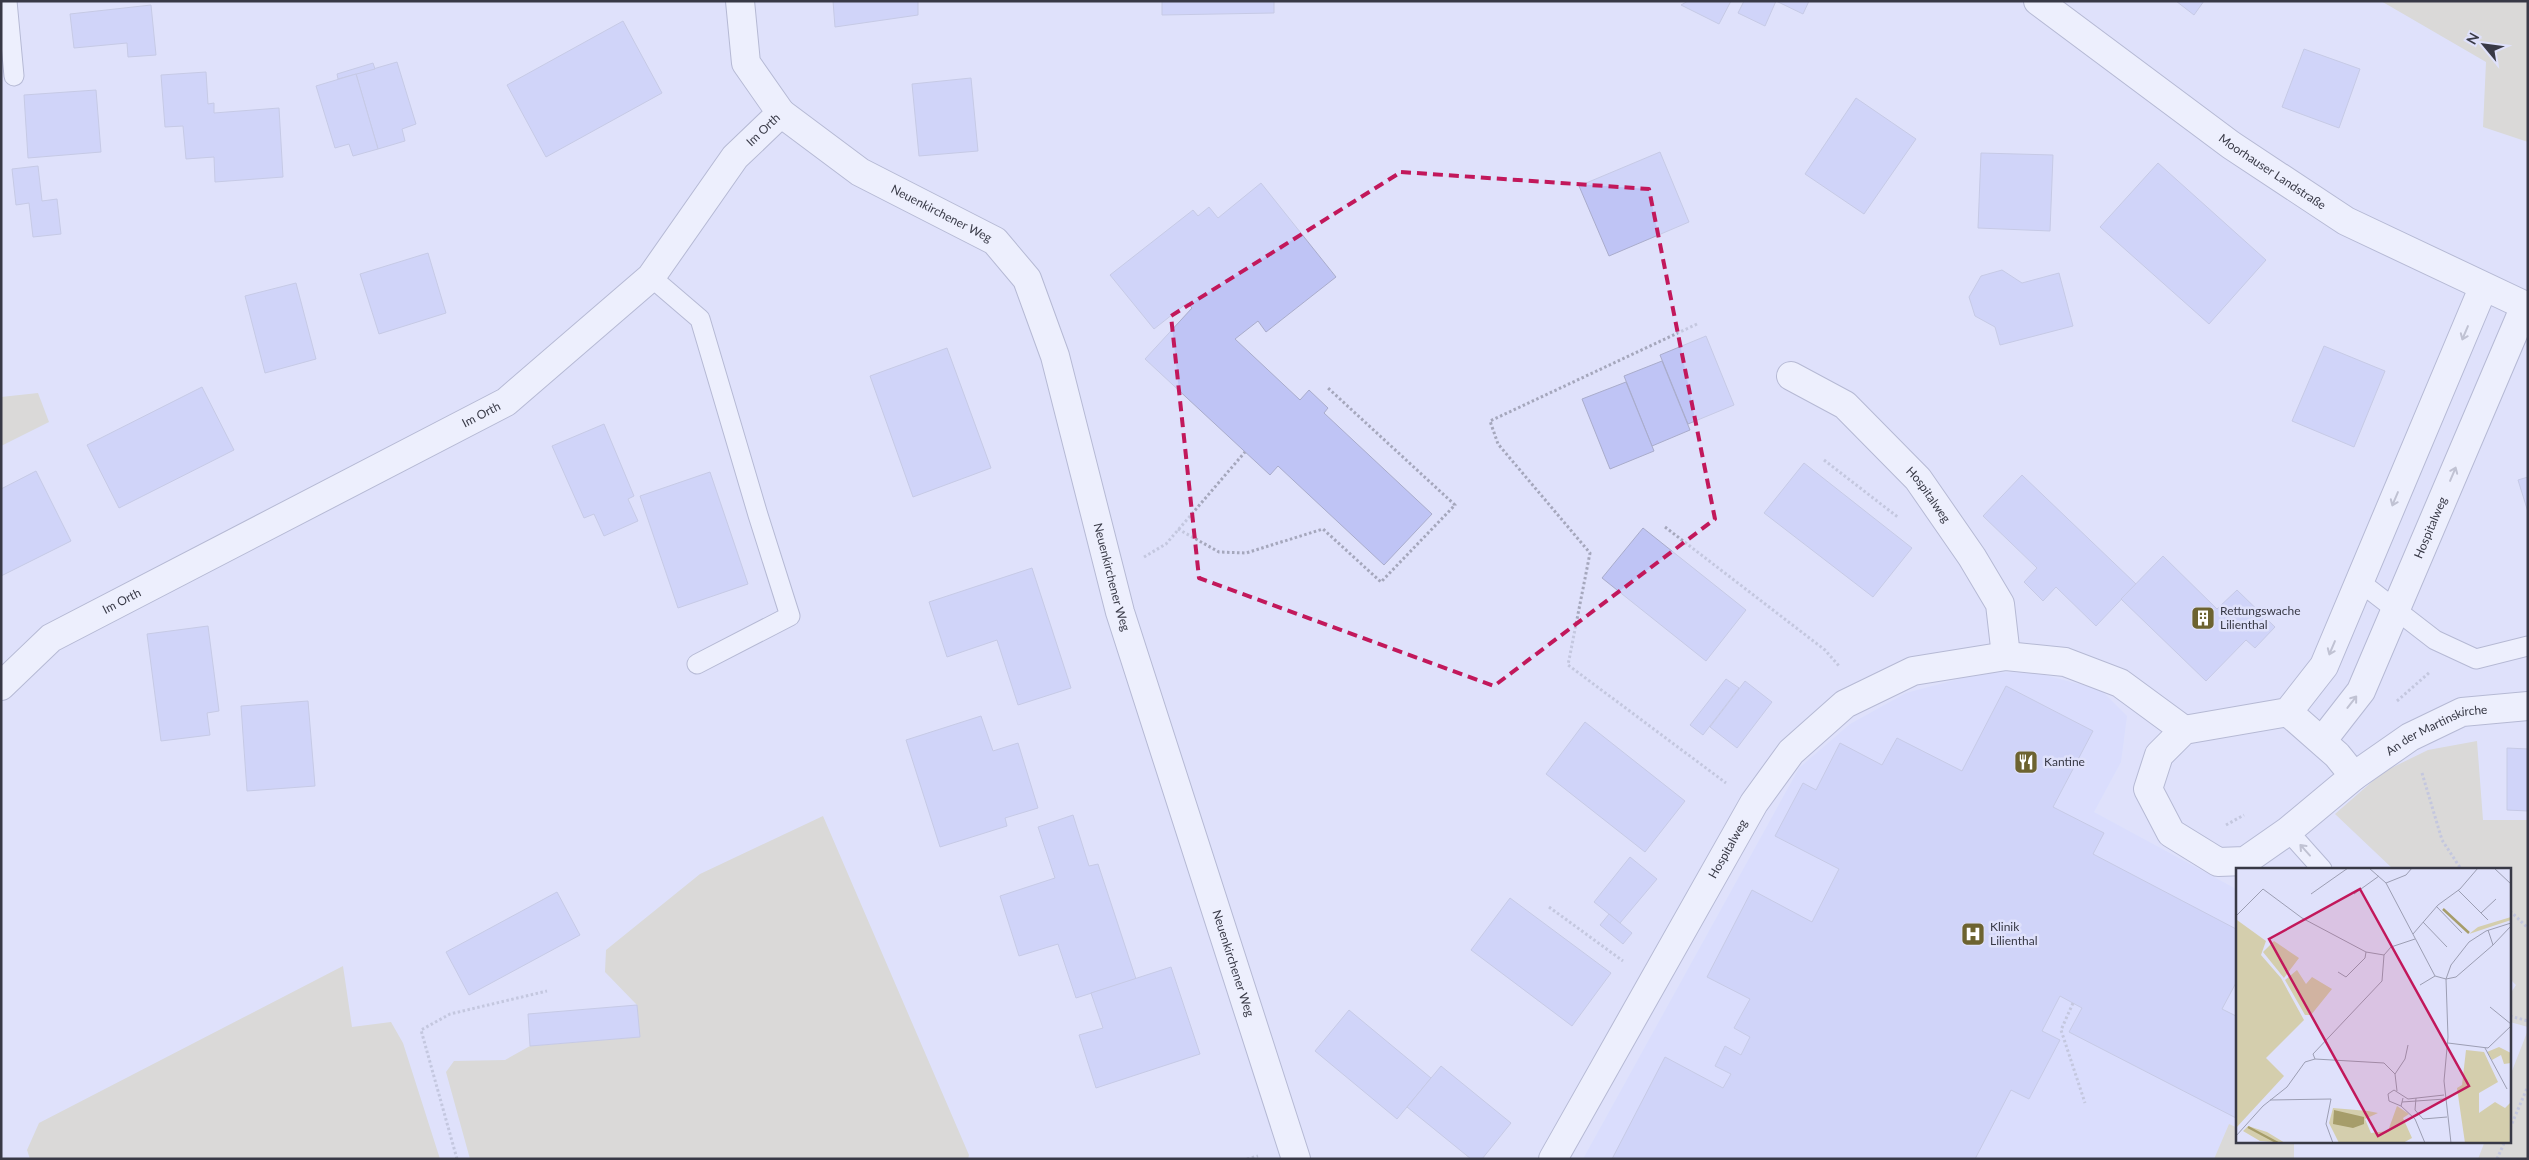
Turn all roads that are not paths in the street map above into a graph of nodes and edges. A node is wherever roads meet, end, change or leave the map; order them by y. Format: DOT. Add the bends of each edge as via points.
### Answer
graph roads {
  1 [pos="6,1"];
  2 [pos="740,1"];
  3 [pos="2038,1"];
  4 [pos="14,76"];
  5 [pos="782,113"];
  6 [pos="651,277"];
  7 [pos="2484,288"];
  8 [pos="2527,306"];
  9 [pos="1791,376"];
  10 [pos="2360,582"];
  11 [pos="2395,609"];
  12 [pos="2528,646"];
  13 [pos="2006,656"];
  14 [pos="697,664"];
  15 [pos="1,686"];
  16 [pos="2528,706"];
  17 [pos="2288,712"];
  18 [pos="2184,730"];
  19 [pos="2322,741"];
  20 [pos="2354,776"];
  21 [pos="2288,831"];
  22 [pos="2248,865"];
  23 [pos="2321,868"];
  24 [pos="1296,1159"];
  25 [pos="1553,1159"];
  1 -- 4 [label="lane"];
  2 -- 5 [label="street, Im Orth" via="746,63"];
  3 -- 7 [label="street, Moorhauser Landstraße" via="2231,145 2346,221"];
  5 -- 6 [label="street, Im Orth" via="735,157"];
  5 -- 24 [label="street, Neuenkirchener Weg" via="860,172 995,241 1027,279 1055,356 1120,612"];
  6 -- 14 [label="lane" via="700,319 790,616"];
  6 -- 15 [label="street, Im Orth" via="506,402 51,638"];
  7 -- 8 [label="street, Moorhauser Landstraße"];
  7 -- 10 [label="street, one-way"];
  11 -- 8 [label="street, Hospitalweg, one-way"];
  9 -- 13 [label="street, Hospitalweg" via="1845,405 1918,479 2000,604"];
  10 -- 11 [label="lane"];
  10 -- 17 [label="street, one-way" via="2324,666"];
  11 -- 12 [label="lane" via="2435,640 2476,659"];
  19 -- 11 [label="street, Hospitalweg, one-way" via="2361,691"];
  13 -- 18 [label="street, Hospitalweg" via="2065,662 2120,683"];
  13 -- 25 [label="street, Hospitalweg" via="1913,671 1845,704 1791,752 1754,803"];
  16 -- 20 [label="street, An der Martinskirche" via="2462,712 2410,736"];
  17 -- 18 [label="street"];
  17 -- 19 [label="street"];
  18 -- 22 [label="street" via="2159,755 2148,789 2171,833 2218,862"];
  19 -- 20 [label="street"];
  20 -- 21 [label="street"];
  21 -- 22 [label="street"];
  23 -- 21 [label="lane, one-way"];
}
